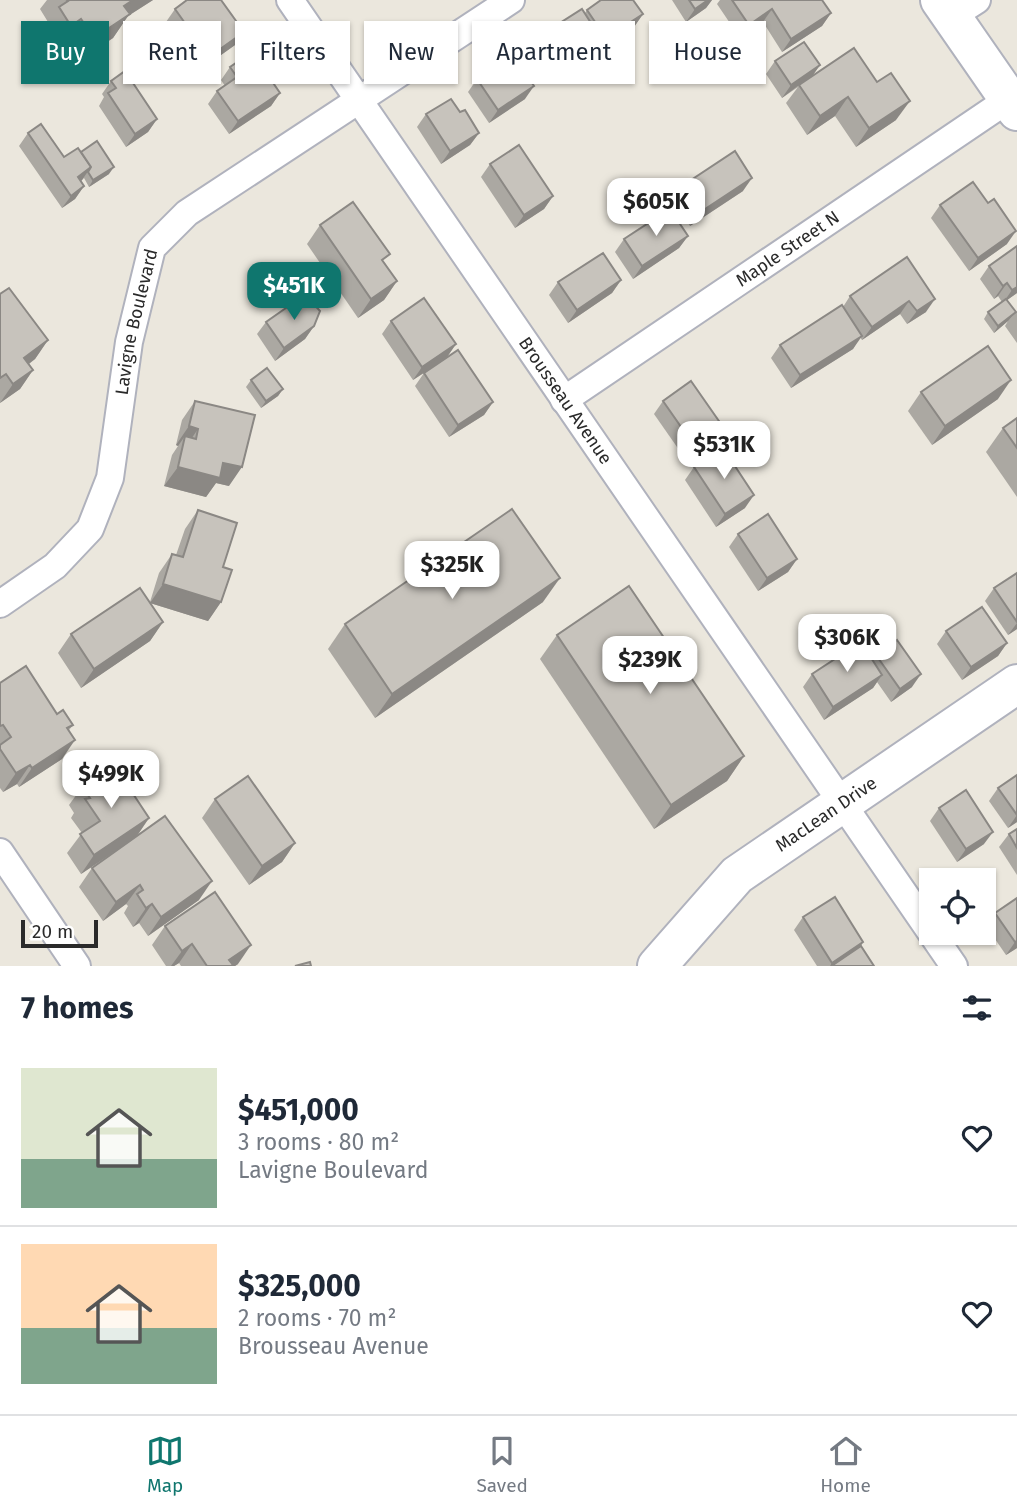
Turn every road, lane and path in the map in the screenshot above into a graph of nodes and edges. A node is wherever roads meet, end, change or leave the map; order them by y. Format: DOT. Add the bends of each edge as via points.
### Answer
graph roads {
  1 [pos="290,0"];
  2 [pos="511,0"];
  3 [pos="956,5"];
  4 [pos="359,100"];
  5 [pos="1013,105"];
  6 [pos="564,400"];
  7 [pos="0,604"];
  8 [pos="1017,684"];
  9 [pos="841,803"];
  10 [pos="0,852"];
  11 [pos="77,966"];
  12 [pos="657,966"];
  13 [pos="954,966"];
  1 -- 4 [label="street, Brousseau Avenue"];
  2 -- 4 [label="street, Lavigne Boulevard"];
  3 -- 5 [label="street"];
  4 -- 6 [label="street, Brousseau Avenue"];
  4 -- 7 [label="street, Lavigne Boulevard" via="187,213 152,248 129,342 110,478 90,529 55,566"];
  5 -- 6 [label="street, Maple Street N"];
  6 -- 9 [label="street, Brousseau Avenue"];
  8 -- 9 [label="street, MacLean Drive"];
  9 -- 12 [label="street, MacLean Drive" via="737,876"];
  9 -- 13 [label="street, Brousseau Avenue"];
  10 -- 11 [label="street"];
}
